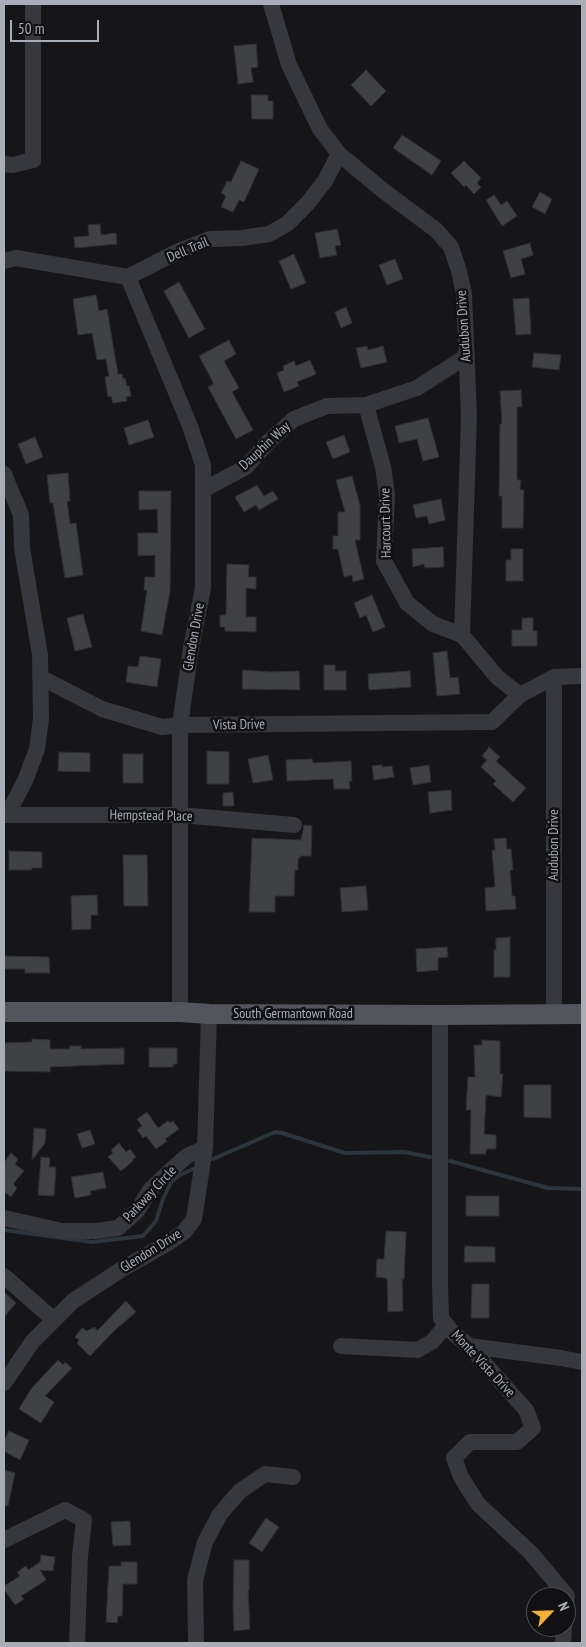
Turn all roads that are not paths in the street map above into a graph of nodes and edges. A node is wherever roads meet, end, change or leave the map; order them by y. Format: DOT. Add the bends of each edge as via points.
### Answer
graph roads {
  1 [pos="33,4"];
  2 [pos="271,4"];
  3 [pos="339,154"];
  4 [pos="4,164"];
  5 [pos="4,261"];
  6 [pos="128,277"];
  7 [pos="466,356"];
  8 [pos="366,404"];
  9 [pos="4,474"];
  10 [pos="203,490"];
  11 [pos="462,634"];
  12 [pos="582,676"];
  13 [pos="40,677"];
  14 [pos="554,677"];
  15 [pos="520,695"];
  16 [pos="180,725"];
  17 [pos="5,815"];
  18 [pos="181,815"];
  19 [pos="294,825"];
  20 [pos="4,1012"];
  21 [pos="180,1012"];
  22 [pos="554,1013"];
  23 [pos="209,1014"];
  24 [pos="582,1014"];
  25 [pos="440,1015"];
  26 [pos="206,1148"];
  27 [pos="4,1218"];
  28 [pos="4,1276"];
  29 [pos="54,1320"];
  30 [pos="446,1324"];
  31 [pos="341,1346"];
  32 [pos="469,1346"];
  33 [pos="582,1362"];
  34 [pos="4,1383"];
  35 [pos="293,1477"];
  36 [pos="4,1540"];
  37 [pos="559,1587"];
  38 [pos="77,1643"];
  39 [pos="196,1643"];
  1 -- 4 [label="street" via="33,160"];
  2 -- 3 [label="street, Audubon Drive" via="289,66 320,128"];
  3 -- 6 [label="street, Dell Trail" via="325,180 287,224 268,234 210,239"];
  3 -- 7 [label="street, Audubon Drive" via="436,230 451,247 464,294"];
  5 -- 6 [label="street" via="16,258"];
  6 -- 10 [label="street, Glendon Drive" via="190,426 203,465"];
  7 -- 8 [label="street, Dauphin Way" via="417,388"];
  7 -- 11 [label="street, Audubon Drive" via="470,416"];
  8 -- 10 [label="street, Dauphin Way" via="327,406 294,419 246,467"];
  8 -- 11 [label="street, Harcourt Drive" via="387,495 384,560 406,603 432,624"];
  9 -- 13 [label="street" via="21,515 22,548 40,655"];
  10 -- 16 [label="street, Glendon Drive" via="203,588"];
  11 -- 15 [label="street" via="497,677"];
  12 -- 14 [label="street, Vista Drive"];
  13 -- 16 [label="street, Vista Drive" via="102,709 162,728"];
  13 -- 17 [label="street" via="41,718 37,750 25,781"];
  14 -- 15 [label="street, Vista Drive"];
  14 -- 22 [label="street, Audubon Drive"];
  15 -- 16 [label="street, Vista Drive" via="492,722"];
  16 -- 18 [label="street, Glendon Drive"];
  17 -- 18 [label="street, Hempstead Place"];
  18 -- 19 [label="street, Hempstead Place"];
  18 -- 21 [label="street, Glendon Drive"];
  20 -- 21 [label="main road, South Germantown Road"];
  21 -- 23 [label="main road, South Germantown Road"];
  22 -- 24 [label="main road, South Germantown Road"];
  22 -- 25 [label="main road, South Germantown Road"];
  23 -- 25 [label="main road, South Germantown Road"];
  23 -- 26 [label="street, Glendon Drive"];
  25 -- 30 [label="street, Monte Vista Drive" via="440,1286 441,1318"];
  26 -- 27 [label="street, Parkway Circle" via="188,1156 171,1170 151,1189 137,1211 118,1228 62,1231"];
  26 -- 29 [label="street, Glendon Drive" via="194,1219 184,1232 73,1301"];
  28 -- 29 [label="street"];
  29 -- 34 [label="street, Glendon Drive" via="33,1341"];
  30 -- 31 [label="street" via="433,1341 418,1350"];
  30 -- 32 [label="street, Monte Vista Drive"];
  32 -- 33 [label="street"];
  32 -- 37 [label="street, Monte Vista Drive" via="526,1410 533,1428 516,1442 470,1442 454,1458 460,1477 478,1504 531,1553"];
  35 -- 39 [label="street" via="265,1474 240,1491 220,1514 205,1542 195,1580"];
  36 -- 38 [label="street" via="65,1510 84,1520"];
}
